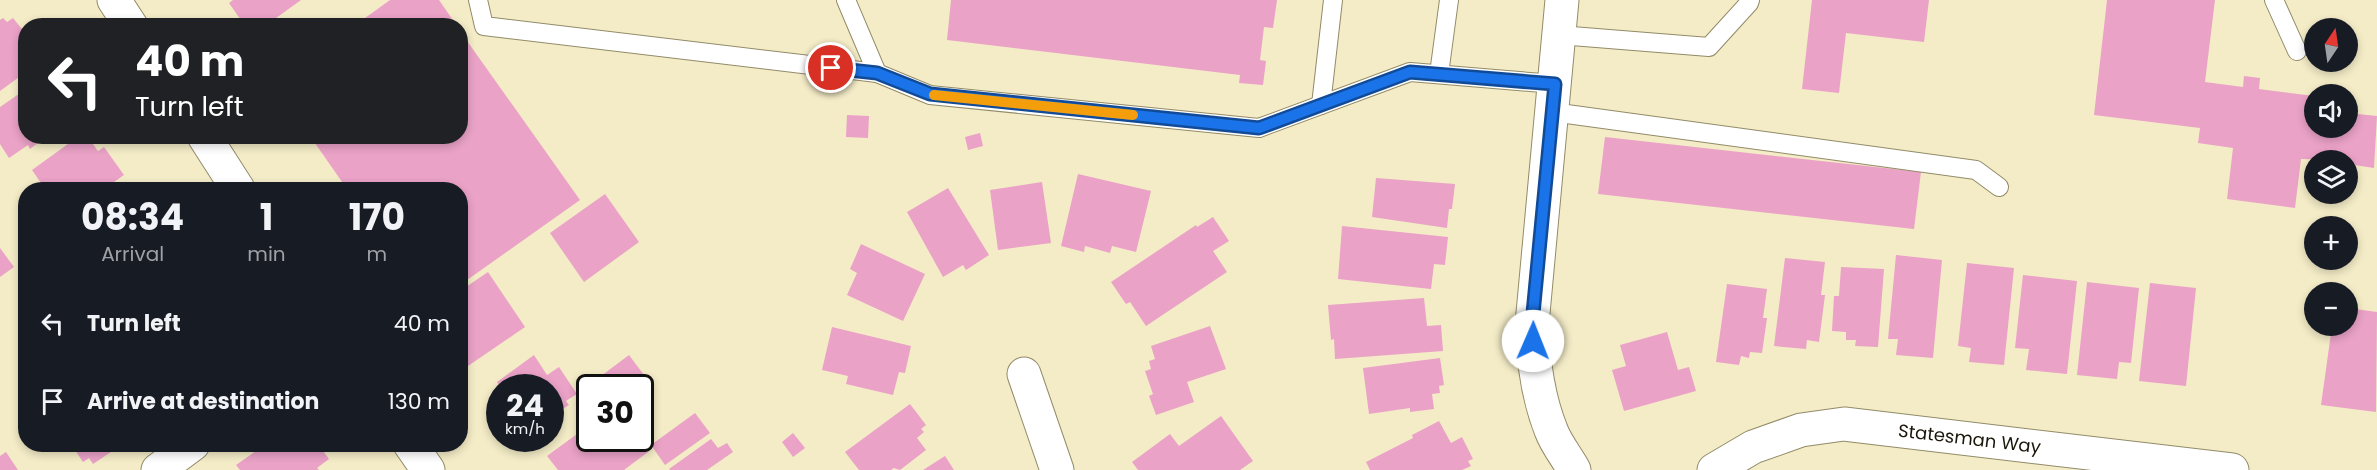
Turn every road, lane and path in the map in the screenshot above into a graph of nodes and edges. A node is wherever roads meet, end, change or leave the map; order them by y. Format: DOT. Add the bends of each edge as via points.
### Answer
graph roads {
  1 [pos="114,0"];
  2 [pos="478,0"];
  3 [pos="846,0"];
  4 [pos="1333,0"];
  5 [pos="1449,0"];
  6 [pos="1562,0"];
  7 [pos="1750,0"];
  8 [pos="2274,0"];
  9 [pos="126,18"];
  10 [pos="1559,35"];
  11 [pos="2296,51"];
  12 [pos="877,73"];
  13 [pos="1439,74"];
  14 [pos="1553,98"];
  15 [pos="1321,105"];
  16 [pos="209,144"];
  17 [pos="234,182"];
  18 [pos="1999,187"];
  19 [pos="1024,374"];
  20 [pos="183,452"];
  21 [pos="416,452"];
  22 [pos="158,470"];
  23 [pos="428,470"];
  24 [pos="1057,470"];
  25 [pos="1574,470"];
  26 [pos="1714,470"];
  27 [pos="2232,470"];
  1 -- 9 [label="street"];
  2 -- 12 [label="lane" via="484,26"];
  3 -- 12 [label="lane"];
  4 -- 15 [label="lane"];
  5 -- 13 [label="lane"];
  6 -- 10 [label="street"];
  7 -- 10 [label="lane" via="1709,48"];
  8 -- 11 [label="lane"];
  10 -- 14 [label="street"];
  12 -- 15 [label="lane" via="930,94 1259,128"];
  13 -- 14 [label="lane"];
  13 -- 15 [label="lane" via="1410,72"];
  14 -- 18 [label="lane" via="1976,170"];
  14 -- 25 [label="street" via="1532,324 1533,359 1551,431"];
  16 -- 17 [label="street"];
  19 -- 24 [label="street"];
  20 -- 22 [label="street"];
  21 -- 23 [label="street"];
  26 -- 27 [label="street, Statesman Way" via="1753,447 1801,430 1845,424"];
}
